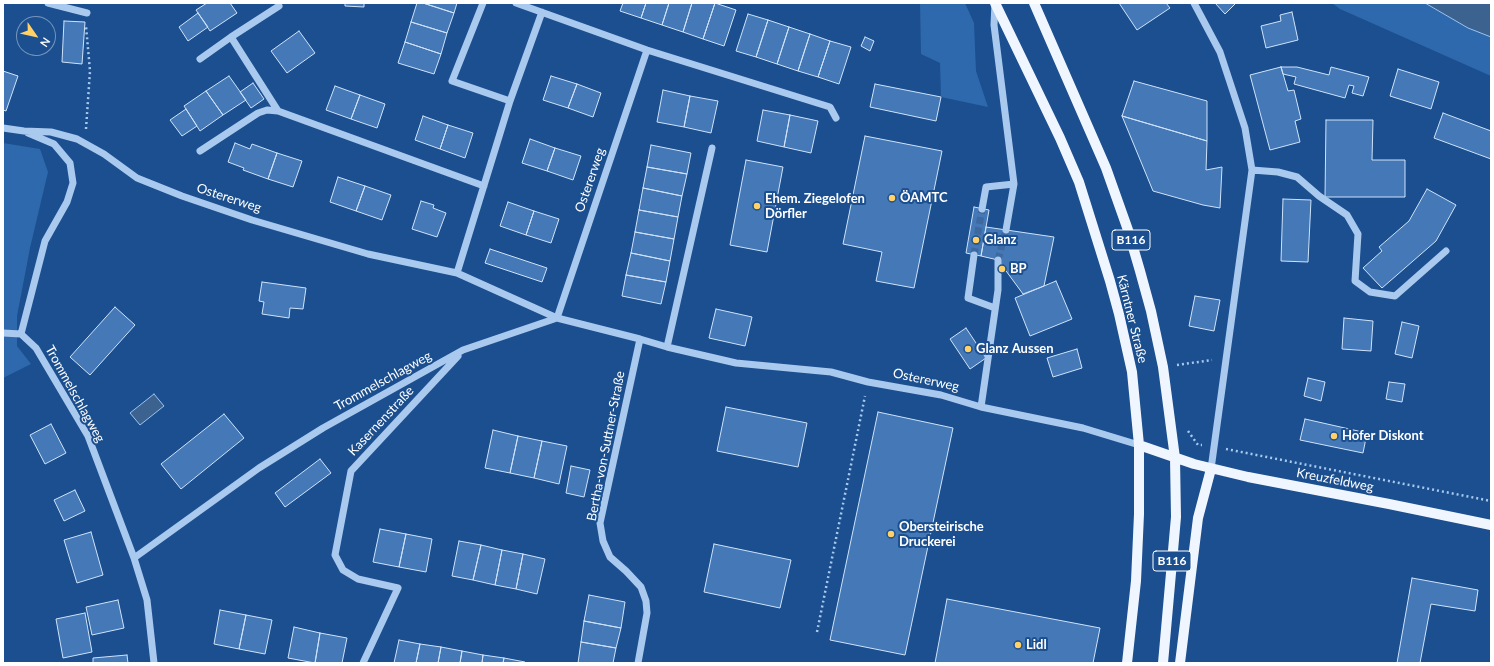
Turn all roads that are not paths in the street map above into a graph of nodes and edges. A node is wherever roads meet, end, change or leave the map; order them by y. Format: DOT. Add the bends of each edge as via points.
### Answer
graph roads {
  1 [pos="48,3"];
  2 [pos="483,3"];
  3 [pos="516,3"];
  4 [pos="995,3"];
  5 [pos="1034,3"];
  6 [pos="1194,3"];
  7 [pos="279,6"];
  8 [pos="542,12"];
  9 [pos="87,13"];
  10 [pos="231,37"];
  11 [pos="647,50"];
  12 [pos="200,59"];
  13 [pos="510,101"];
  14 [pos="278,111"];
  15 [pos="836,118"];
  16 [pos="3,128"];
  17 [pos="24,131"];
  18 [pos="712,148"];
  19 [pos="200,151"];
  20 [pos="1252,170"];
  21 [pos="1014,184"];
  22 [pos="484,186"];
  23 [pos="982,208"];
  24 [pos="1006,230"];
  25 [pos="1446,251"];
  26 [pos="974,255"];
  27 [pos="998,260"];
  28 [pos="457,272"];
  29 [pos="995,308"];
  30 [pos="557,318"];
  31 [pos="3,333"];
  32 [pos="21,334"];
  33 [pos="640,339"];
  34 [pos="667,347"];
  35 [pos="463,350"];
  36 [pos="981,407"];
  37 [pos="1139,445"];
  38 [pos="1175,458"];
  39 [pos="1211,469"];
  40 [pos="1491,525"];
  41 [pos="134,558"];
  42 [pos="154,663"];
  43 [pos="362,663"];
  44 [pos="638,663"];
  45 [pos="1127,663"];
  46 [pos="1163,663"];
  47 [pos="1180,663"];
  1 -- 9 [label="street"];
  2 -- 13 [label="street" via="452,82"];
  3 -- 8 [label="street"];
  4 -- 21 [label="street" via="994,25"];
  4 -- 37 [label="main road, Kärntner Straße / B116" via="1060,138 1090,215 1119,314 1132,372"];
  5 -- 38 [label="main road, Kärntner Straße / B116" via="1106,168 1130,237 1151,311 1163,367"];
  6 -- 20 [label="street" via="1222,58 1245,128"];
  7 -- 10 [label="street"];
  8 -- 11 [label="street"];
  8 -- 13 [label="street"];
  10 -- 12 [label="street"];
  10 -- 14 [label="street"];
  11 -- 15 [label="street" via="830,107"];
  11 -- 30 [label="street, Ostererweg"];
  13 -- 22 [label="street"];
  14 -- 19 [label="street" via="258,113"];
  14 -- 22 [label="street"];
  16 -- 17 [label="street, Ostererweg"];
  17 -- 28 [label="street, Ostererweg" via="51,132 77,139 104,154 136,178 252,220 368,254"];
  17 -- 32 [label="street" via="54,144 70,163 73,183 67,202 45,241"];
  18 -- 34 [label="street"];
  20 -- 25 [label="street" via="1278,172 1297,177 1347,215 1358,234 1355,281 1370,292 1395,296"];
  20 -- 39 [label="street"];
  21 -- 23 [label="street" via="986,187"];
  21 -- 24 [label="street"];
  22 -- 28 [label="street"];
  26 -- 29 [label="street" via="968,298"];
  27 -- 29 [label="street"];
  28 -- 30 [label="street, Ostererweg"];
  29 -- 36 [label="street"];
  30 -- 33 [label="street, Ostererweg"];
  30 -- 35 [label="street, Trommelschlagweg"];
  31 -- 32 [label="street"];
  32 -- 41 [label="street, Trommelschlagweg" via="36,348 88,436"];
  33 -- 34 [label="street, Ostererweg"];
  33 -- 44 [label="street, Bertha-von-Suttner-Straße" via="600,523 603,541 610,558 641,587 646,601 647,613"];
  34 -- 36 [label="street, Ostererweg" via="736,363 831,372"];
  35 -- 41 [label="street, Trommelschlagweg" via="271,460"];
  35 -- 43 [label="street, Kasernenstraße" via="351,471 335,555 343,570 358,579 398,588"];
  36 -- 37 [label="street, Ostererweg" via="1084,428"];
  37 -- 38 [label="main road, Ostererweg"];
  37 -- 45 [label="main road, Kärntner Straße / B116" via="1136,581"];
  38 -- 39 [label="main road, Kreuzfeldweg"];
  38 -- 46 [label="main road, Kärntner Straße / B116" via="1176,517"];
  39 -- 40 [label="main road, Kreuzfeldweg"];
  39 -- 47 [label="main road" via="1198,518"];
  41 -- 42 [label="street, Trommelschlagweg" via="147,600"];
}
